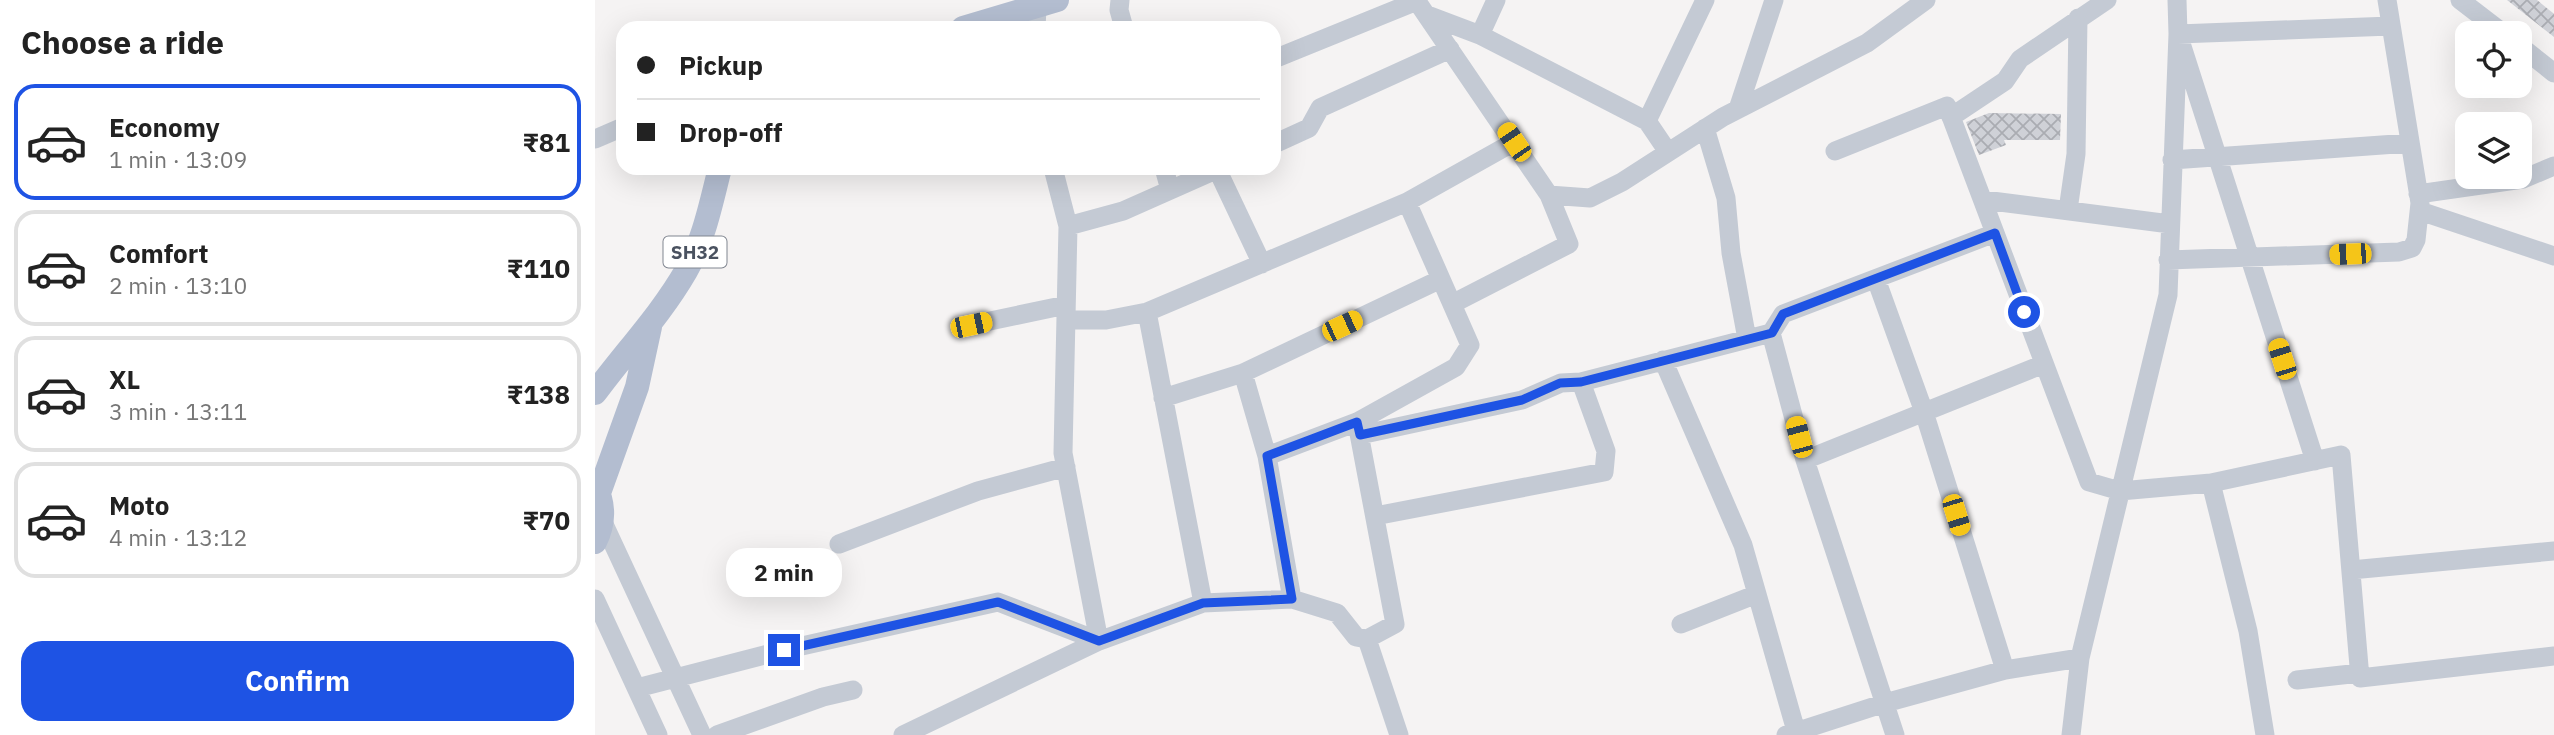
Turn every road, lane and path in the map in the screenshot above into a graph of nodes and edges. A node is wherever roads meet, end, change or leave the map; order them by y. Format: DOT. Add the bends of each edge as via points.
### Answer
graph roads {
  1 [pos="1120,0"];
  2 [pos="1496,0"];
  3 [pos="1705,0"];
  4 [pos="1774,0"];
  5 [pos="1926,0"];
  6 [pos="2108,0"];
  7 [pos="2177,0"];
  8 [pos="2387,0"];
  9 [pos="2460,0"];
  10 [pos="1420,5"];
  11 [pos="1043,12"];
  12 [pos="2078,18"];
  13 [pos="998,21"];
  14 [pos="1122,21"];
  15 [pos="2487,21"];
  16 [pos="2391,26"];
  17 [pos="2178,34"];
  18 [pos="1480,35"];
  19 [pos="1450,49"];
  20 [pos="1281,56"];
  21 [pos="2532,56"];
  22 [pos="2554,73"];
  23 [pos="1738,109"];
  24 [pos="1951,117"];
  25 [pos="1647,121"];
  26 [pos="1705,128"];
  27 [pos="616,130"];
  28 [pos="595,139"];
  29 [pos="1281,141"];
  30 [pos="1514,142"];
  31 [pos="2410,144"];
  32 [pos="1835,151"];
  33 [pos="1668,152"];
  34 [pos="2218,157"];
  35 [pos="2172,160"];
  36 [pos="2554,166"];
  37 [pos="718,175"];
  38 [pos="1055,175"];
  39 [pos="1166,175"];
  40 [pos="1204,175"];
  41 [pos="1221,175"];
  42 [pos="1170,190"];
  43 [pos="1549,195"];
  44 [pos="1984,200"];
  45 [pos="1408,202"];
  46 [pos="2419,203"];
  47 [pos="2068,210"];
  48 [pos="2170,224"];
  49 [pos="1068,226"];
  50 [pos="1995,233"];
  51 [pos="2554,256"];
  52 [pos="2250,258"];
  53 [pos="2168,260"];
  54 [pos="1262,264"];
  55 [pos="1441,279"];
  56 [pos="1876,279"];
  57 [pos="1452,304"];
  58 [pos="1066,312"];
  59 [pos="1147,312"];
  60 [pos="971,325"];
  61 [pos="650,327"];
  62 [pos="1772,333"];
  63 [pos="1747,339"];
  64 [pos="1663,360"];
  65 [pos="2044,364"];
  66 [pos="1243,373"];
  67 [pos="1581,382"];
  68 [pos="595,393"];
  69 [pos="1163,398"];
  70 [pos="1924,412"];
  71 [pos="1359,428"];
  72 [pos="1267,456"];
  73 [pos="1805,460"];
  74 [pos="2315,461"];
  75 [pos="1066,467"];
  76 [pos="2211,483"];
  77 [pos="597,490"];
  78 [pos="2120,491"];
  79 [pos="1375,516"];
  80 [pos="599,531"];
  81 [pos="839,544"];
  82 [pos="2554,551"];
  83 [pos="2351,570"];
  84 [pos="1757,594"];
  85 [pos="595,599"];
  86 [pos="1292,599"];
  87 [pos="1203,603"];
  88 [pos="1681,624"];
  89 [pos="1367,639"];
  90 [pos="1099,641"];
  91 [pos="2554,656"];
  92 [pos="2080,658"];
  93 [pos="2005,670"];
  94 [pos="2360,673"];
  95 [pos="675,677"];
  96 [pos="2297,680"];
  97 [pos="636,688"];
  98 [pos="853,690"];
  99 [pos="1885,703"];
  100 [pos="1791,733"];
  101 [pos="659,735"];
  102 [pos="702,735"];
  103 [pos="717,735"];
  104 [pos="903,735"];
  105 [pos="1399,735"];
  106 [pos="1895,735"];
  107 [pos="2071,735"];
  108 [pos="2265,735"];
  1 -- 14 [label="street"];
  2 -- 18 [label="street"];
  3 -- 25 [label="street"];
  4 -- 23 [label="street"];
  5 -- 23 [label="street" via="1867,43"];
  6 -- 12 [label="street"];
  7 -- 17 [label="street"];
  8 -- 16 [label="street"];
  9 -- 15 [label="street"];
  10 -- 18 [label="street"];
  10 -- 19 [label="street"];
  10 -- 20 [label="street"];
  11 -- 13 [label="main road"];
  12 -- 24 [label="street" via="2019,59 2004,81"];
  12 -- 47 [label="street" via="2076,154"];
  16 -- 17 [label="street"];
  16 -- 31 [label="street"];
  17 -- 34 [label="street"];
  17 -- 35 [label="street"];
  18 -- 25 [label="street"];
  19 -- 29 [label="street" via="1320,108 1309,128"];
  19 -- 30 [label="street"];
  21 -- 22 [label="street"];
  23 -- 26 [label="street"];
  24 -- 32 [label="street" via="1947,106"];
  24 -- 44 [label="street"];
  25 -- 33 [label="street"];
  26 -- 33 [label="street"];
  26 -- 63 [label="street" via="1726,198"];
  27 -- 28 [label="street"];
  30 -- 43 [label="street"];
  30 -- 45 [label="street"];
  31 -- 34 [label="street"];
  31 -- 46 [label="street"];
  33 -- 43 [label="street" via="1590,198"];
  34 -- 35 [label="street"];
  34 -- 52 [label="street"];
  35 -- 48 [label="street"];
  36 -- 46 [label="street" via="2523,179"];
  37 -- 61 [label="main road, SH32" via="705,229 687,269"];
  38 -- 49 [label="street"];
  39 -- 42 [label="street"];
  40 -- 42 [label="street"];
  41 -- 54 [label="street"];
  42 -- 49 [label="street" via="1123,211"];
  43 -- 57 [label="street" via="1569,244"];
  44 -- 47 [label="street"];
  44 -- 50 [label="street"];
  45 -- 54 [label="street"];
  45 -- 55 [label="street"];
  46 -- 51 [label="street"];
  46 -- 52 [label="street" via="2416,240 2406,251"];
  47 -- 48 [label="street"];
  48 -- 53 [label="street"];
  49 -- 58 [label="street"];
  50 -- 56 [label="street"];
  50 -- 65 [label="street"];
  52 -- 53 [label="street"];
  52 -- 74 [label="street"];
  53 -- 78 [label="street" via="2168,295"];
  54 -- 59 [label="street"];
  55 -- 57 [label="street"];
  55 -- 66 [label="street"];
  56 -- 62 [label="street" via="1783,314"];
  56 -- 70 [label="street"];
  57 -- 71 [label="street" via="1470,345 1456,367"];
  58 -- 59 [label="street" via="1106,320"];
  58 -- 60 [label="street"];
  58 -- 75 [label="street"];
  59 -- 69 [label="street"];
  61 -- 68 [label="main road, SH32"];
  61 -- 77 [label="main road, SH32" via="637,387"];
  62 -- 63 [label="street"];
  62 -- 73 [label="street"];
  63 -- 64 [label="street"];
  64 -- 67 [label="street"];
  64 -- 84 [label="street" via="1743,545"];
  65 -- 70 [label="street"];
  65 -- 78 [label="street" via="2089,482"];
  66 -- 69 [label="street"];
  66 -- 72 [label="street"];
  67 -- 71 [label="street" via="1560,383 1522,400"];
  67 -- 79 [label="street" via="1606,451 1604,472"];
  69 -- 87 [label="street"];
  70 -- 73 [label="street"];
  70 -- 93 [label="street"];
  71 -- 72 [label="street"];
  71 -- 79 [label="street"];
  72 -- 86 [label="street"];
  73 -- 99 [label="street"];
  74 -- 76 [label="street"];
  74 -- 83 [label="street" via="2341,455"];
  75 -- 81 [label="street" via="978,491"];
  75 -- 90 [label="street"];
  76 -- 78 [label="street"];
  76 -- 108 [label="street" via="2248,631"];
  77 -- 80 [label="main road, SH32"];
  78 -- 92 [label="street"];
  79 -- 89 [label="street" via="1395,624"];
  80 -- 95 [label="street"];
  82 -- 83 [label="street"];
  83 -- 94 [label="street"];
  84 -- 88 [label="street"];
  84 -- 100 [label="street"];
  85 -- 97 [label="street"];
  86 -- 87 [label="street"];
  86 -- 89 [label="street" via="1338,613 1356,638"];
  87 -- 90 [label="street"];
  89 -- 105 [label="street"];
  90 -- 95 [label="street" via="998,602"];
  90 -- 104 [label="street"];
  91 -- 94 [label="street" via="2360,678"];
  92 -- 93 [label="street"];
  92 -- 107 [label="street"];
  93 -- 99 [label="street"];
  94 -- 96 [label="street"];
  95 -- 97 [label="street"];
  95 -- 102 [label="street"];
  97 -- 101 [label="street"];
  98 -- 103 [label="street"];
  99 -- 100 [label="street"];
  99 -- 106 [label="street"];
}
